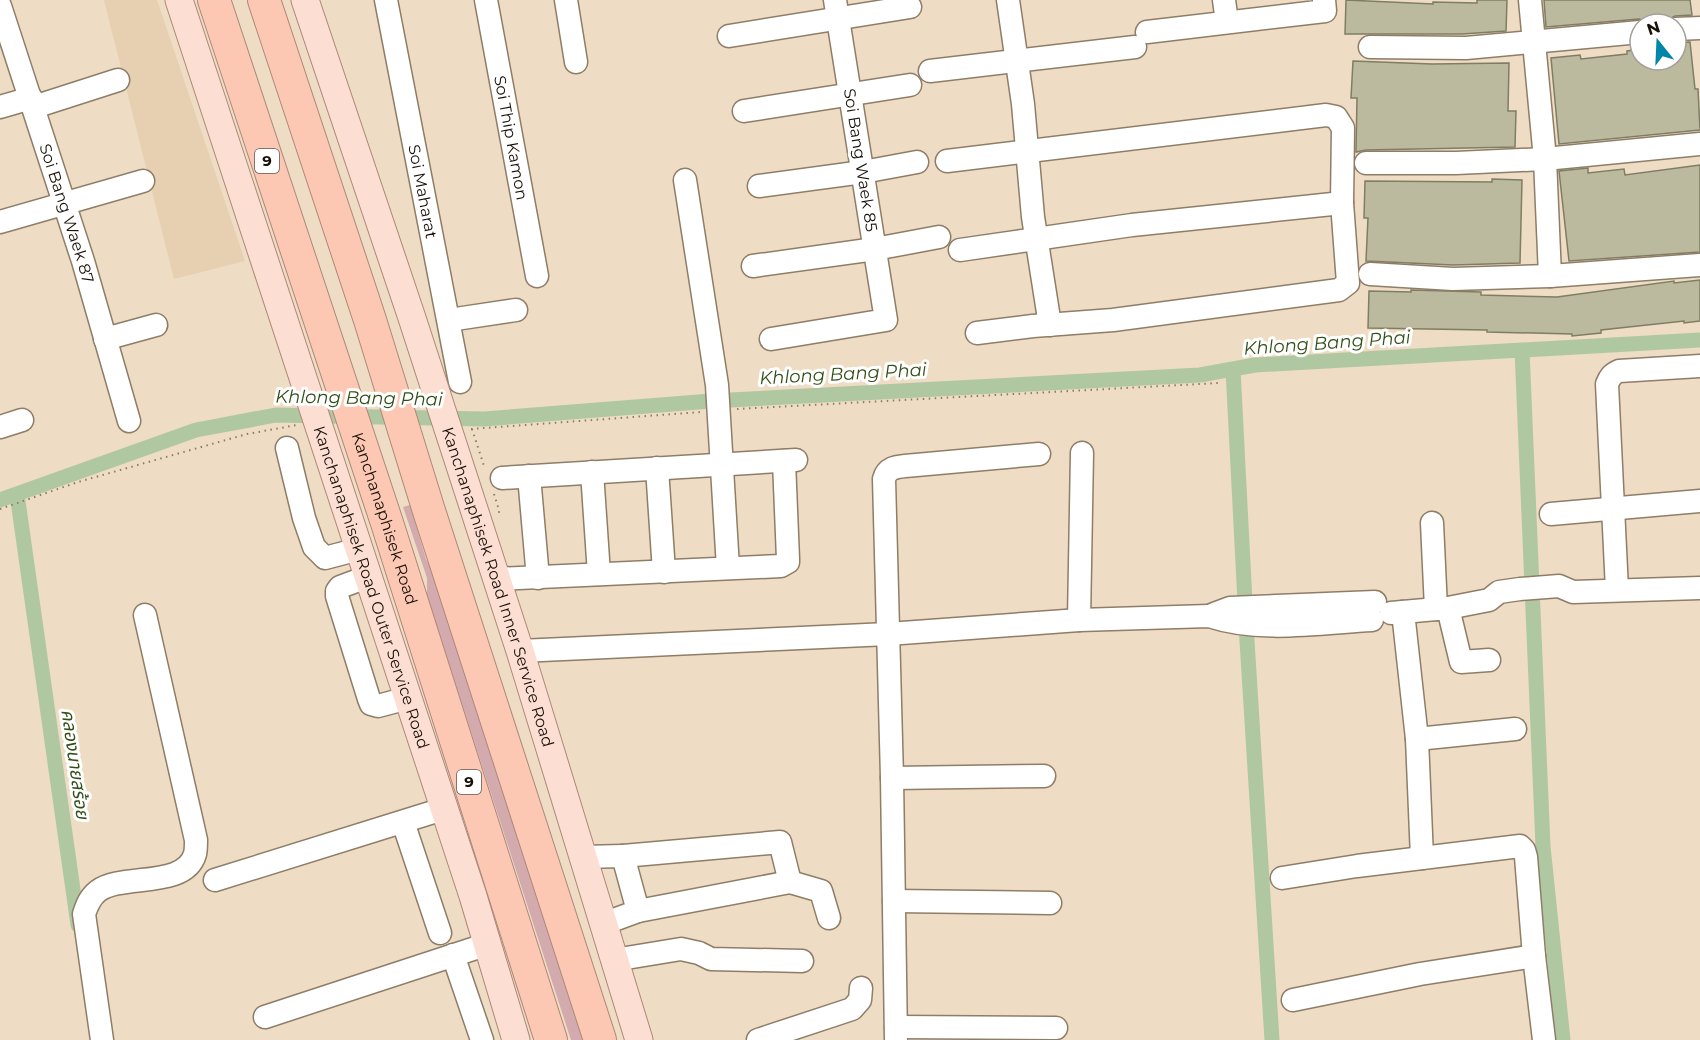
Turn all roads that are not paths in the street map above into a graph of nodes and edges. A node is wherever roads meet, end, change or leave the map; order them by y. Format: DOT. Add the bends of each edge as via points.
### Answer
graph roads {
  1 [pos="179,0"];
  2 [pos="214,0"];
  3 [pos="264,0"];
  4 [pos="305,0"];
  5 [pos="387,0"];
  6 [pos="486,0"];
  7 [pos="566,0"];
  8 [pos="1008,0"];
  9 [pos="1324,0"];
  10 [pos="1530,0"];
  11 [pos="0,6"];
  12 [pos="910,7"];
  13 [pos="836,10"];
  14 [pos="1225,11"];
  15 [pos="1628,33"];
  16 [pos="729,36"];
  17 [pos="1534,41"];
  18 [pos="1370,47"];
  19 [pos="1017,60"];
  20 [pos="576,62"];
  21 [pos="930,71"];
  22 [pos="118,80"];
  23 [pos="910,86"];
  24 [pos="850,96"];
  25 [pos="32,102"];
  26 [pos="0,107"];
  27 [pos="744,111"];
  28 [pos="1700,144"];
  29 [pos="1027,151"];
  30 [pos="1545,159"];
  31 [pos="947,161"];
  32 [pos="917,162"];
  33 [pos="1366,163"];
  34 [pos="863,172"];
  35 [pos="685,180"];
  36 [pos="143,181"];
  37 [pos="759,186"];
  38 [pos="1342,203"];
  39 [pos="65,205"];
  40 [pos="0,222"];
  41 [pos="939,237"];
  42 [pos="1036,239"];
  43 [pos="875,249"];
  44 [pos="960,249"];
  45 [pos="1700,265"];
  46 [pos="753,266"];
  47 [pos="1370,274"];
  48 [pos="537,276"];
  49 [pos="1550,276"];
  50 [pos="516,310"];
  51 [pos="449,320"];
  52 [pos="156,325"];
  53 [pos="1050,325"];
  54 [pos="977,333"];
  55 [pos="105,339"];
  56 [pos="771,339"];
  57 [pos="1700,366"];
  58 [pos="460,381"];
  59 [pos="22,420"];
  60 [pos="129,421"];
  61 [pos="0,427"];
  62 [pos="287,448"];
  63 [pos="1082,453"];
  64 [pos="1039,454"];
  65 [pos="723,464"];
  66 [pos="657,468"];
  67 [pos="592,472"];
  68 [pos="529,476"];
  69 [pos="502,478"];
  70 [pos="1700,501"];
  71 [pos="1614,509"];
  72 [pos="1551,514"];
  73 [pos="1432,523"];
  74 [pos="358,549"];
  75 [pos="728,568"];
  76 [pos="664,572"];
  77 [pos="599,574"];
  78 [pos="367,577"];
  79 [pos="538,578"];
  80 [pos="496,579"];
  81 [pos="1700,588"];
  82 [pos="1617,590"];
  83 [pos="1442,609"];
  84 [pos="1385,612"];
  85 [pos="145,615"];
  86 [pos="1079,620"];
  87 [pos="888,634"];
  88 [pos="520,651"];
  89 [pos="1489,660"];
  90 [pos="408,698"];
  91 [pos="1515,729"];
  92 [pos="1417,739"];
  93 [pos="1044,776"];
  94 [pos="892,777"];
  95 [pos="443,808"];
  96 [pos="403,822"];
  97 [pos="623,856"];
  98 [pos="582,857"];
  99 [pos="1422,858"];
  100 [pos="1282,878"];
  101 [pos="215,880"];
  102 [pos="790,882"];
  103 [pos="894,901"];
  104 [pos="1050,903"];
  105 [pos="638,911"];
  106 [pos="829,918"];
  107 [pos="603,924"];
  108 [pos="440,933"];
  109 [pos="566,934"];
  110 [pos="488,944"];
  111 [pos="453,955"];
  112 [pos="1534,956"];
  113 [pos="614,960"];
  114 [pos="802,961"];
  115 [pos="861,988"];
  116 [pos="1293,1000"];
  117 [pos="265,1017"];
  118 [pos="1056,1028"];
  119 [pos="803,1033"];
  120 [pos="896,1034"];
  121 [pos="102,1040"];
  122 [pos="482,1040"];
  123 [pos="516,1040"];
  124 [pos="551,1040"];
  125 [pos="600,1040"];
  126 [pos="619,1040"];
  127 [pos="639,1040"];
  128 [pos="758,1040"];
  129 [pos="1544,1040"];
  1 -- 74 [label="main road, Kanchanaphisek Road Outer Service Road"];
  2 -- 124 [label="highway, Kanchanaphisek Road / 9" via="387,523"];
  3 -- 109 [label="highway"];
  4 -- 80 [label="main road, Kanchanaphisek Road Inner Service Road"];
  5 -- 51 [label="street, Soi Maharat"];
  6 -- 48 [label="street, Soi Thip Kamon"];
  7 -- 20 [label="street"];
  8 -- 19 [label="street"];
  9 -- 14 [label="street" via="1325,11"];
  10 -- 17 [label="street"];
  11 -- 25 [label="street, Soi Bang Waek 87"];
  12 -- 13 [label="street"];
  13 -- 16 [label="street"];
  13 -- 24 [label="street, Soi Bang Waek 85"];
  14 -- 19 [label="street" via="1141,40"];
  15 -- 17 [label="street"];
  17 -- 18 [label="street" via="1466,48"];
  17 -- 30 [label="street"];
  19 -- 21 [label="street"];
  19 -- 29 [label="street"];
  22 -- 25 [label="street"];
  23 -- 24 [label="street"];
  24 -- 27 [label="street"];
  24 -- 34 [label="street, Soi Bang Waek 85"];
  25 -- 26 [label="street"];
  25 -- 39 [label="street, Soi Bang Waek 87"];
  28 -- 30 [label="street"];
  29 -- 31 [label="street"];
  29 -- 38 [label="street" via="1326,115 1336,117 1343,128"];
  29 -- 42 [label="street"];
  30 -- 33 [label="street"];
  30 -- 49 [label="street"];
  32 -- 34 [label="street"];
  34 -- 37 [label="street"];
  34 -- 43 [label="street, Soi Bang Waek 85"];
  35 -- 65 [label="street" via="721,412"];
  36 -- 39 [label="street"];
  38 -- 42 [label="street"];
  38 -- 53 [label="street" via="1348,283 1339,290"];
  39 -- 40 [label="street"];
  39 -- 55 [label="street, Soi Bang Waek 87"];
  41 -- 43 [label="street"];
  42 -- 44 [label="street"];
  42 -- 53 [label="street"];
  43 -- 46 [label="street"];
  43 -- 56 [label="street, Soi Bang Waek 85" via="886,320"];
  45 -- 49 [label="street"];
  47 -- 49 [label="street" via="1453,279"];
  50 -- 51 [label="street"];
  51 -- 58 [label="street, Soi Maharat"];
  52 -- 55 [label="street"];
  53 -- 54 [label="street"];
  55 -- 60 [label="street, Soi Bang Waek 87"];
  57 -- 71 [label="street" via="1619,371 1609,378"];
  59 -- 61 [label="street"];
  62 -- 74 [label="street" via="314,547 325,558"];
  63 -- 86 [label="street"];
  64 -- 87 [label="street" via="905,466 886,473"];
  65 -- 66 [label="street"];
  65 -- 75 [label="street"];
  65 -- 75 [label="street" via="790,460 788,562 781,566"];
  66 -- 67 [label="street"];
  66 -- 76 [label="street"];
  67 -- 68 [label="street"];
  67 -- 77 [label="street"];
  68 -- 69 [label="street"];
  68 -- 79 [label="street"];
  70 -- 71 [label="street"];
  71 -- 72 [label="street"];
  71 -- 82 [label="street"];
  73 -- 83 [label="street"];
  74 -- 78 [label="main road, Kanchanaphisek Road Outer Service Road"];
  75 -- 76 [label="street"];
  76 -- 77 [label="street"];
  77 -- 79 [label="street"];
  78 -- 90 [label="main road, Kanchanaphisek Road Outer Service Road"];
  78 -- 90 [label="street" via="340,588 337,596 369,699 378,706"];
  79 -- 80 [label="street"];
  80 -- 88 [label="main road, Kanchanaphisek Road Inner Service Road"];
  81 -- 82 [label="street"];
  82 -- 83 [label="street" via="1573,592 1560,599 1547,594 1522,596 1499,605 1489,600"];
  83 -- 84 [label="street"];
  83 -- 89 [label="street" via="1461,662"];
  84 -- 86 [label="street"];
  84 -- 92 [label="street"];
  85 -- 121 [label="street" via="196,840 194,856 185,869 172,875 111,885 98,891 88,903 84,914"];
  86 -- 87 [label="street"];
  87 -- 88 [label="street"];
  87 -- 94 [label="street"];
  88 -- 98 [label="main road, Kanchanaphisek Road Inner Service Road"];
  90 -- 95 [label="main road, Kanchanaphisek Road Outer Service Road"];
  91 -- 92 [label="street"];
  92 -- 99 [label="street"];
  93 -- 94 [label="street"];
  94 -- 103 [label="street"];
  95 -- 96 [label="street"];
  95 -- 110 [label="main road, Kanchanaphisek Road Outer Service Road"];
  96 -- 101 [label="street"];
  96 -- 108 [label="street"];
  97 -- 98 [label="street"];
  97 -- 102 [label="street" via="780,842"];
  97 -- 105 [label="street"];
  98 -- 107 [label="main road, Kanchanaphisek Road Inner Service Road"];
  99 -- 100 [label="street"];
  99 -- 112 [label="street" via="1520,846 1526,857"];
  102 -- 105 [label="street"];
  102 -- 106 [label="street" via="821,891"];
  103 -- 104 [label="street"];
  103 -- 120 [label="street"];
  105 -- 107 [label="street"];
  107 -- 113 [label="main road, Kanchanaphisek Road Inner Service Road"];
  109 -- 125 [label="highway"];
  109 -- 126 [label="highway"];
  110 -- 111 [label="street"];
  110 -- 123 [label="main road, Kanchanaphisek Road Outer Service Road"];
  111 -- 117 [label="street"];
  111 -- 122 [label="street"];
  112 -- 116 [label="street"];
  112 -- 129 [label="street"];
  113 -- 114 [label="street" via="681,949 718,960"];
  113 -- 127 [label="main road, Kanchanaphisek Road Inner Service Road"];
  115 -- 119 [label="street" via="860,1000 852,1009"];
  118 -- 120 [label="street"];
  119 -- 128 [label="street"];
}
